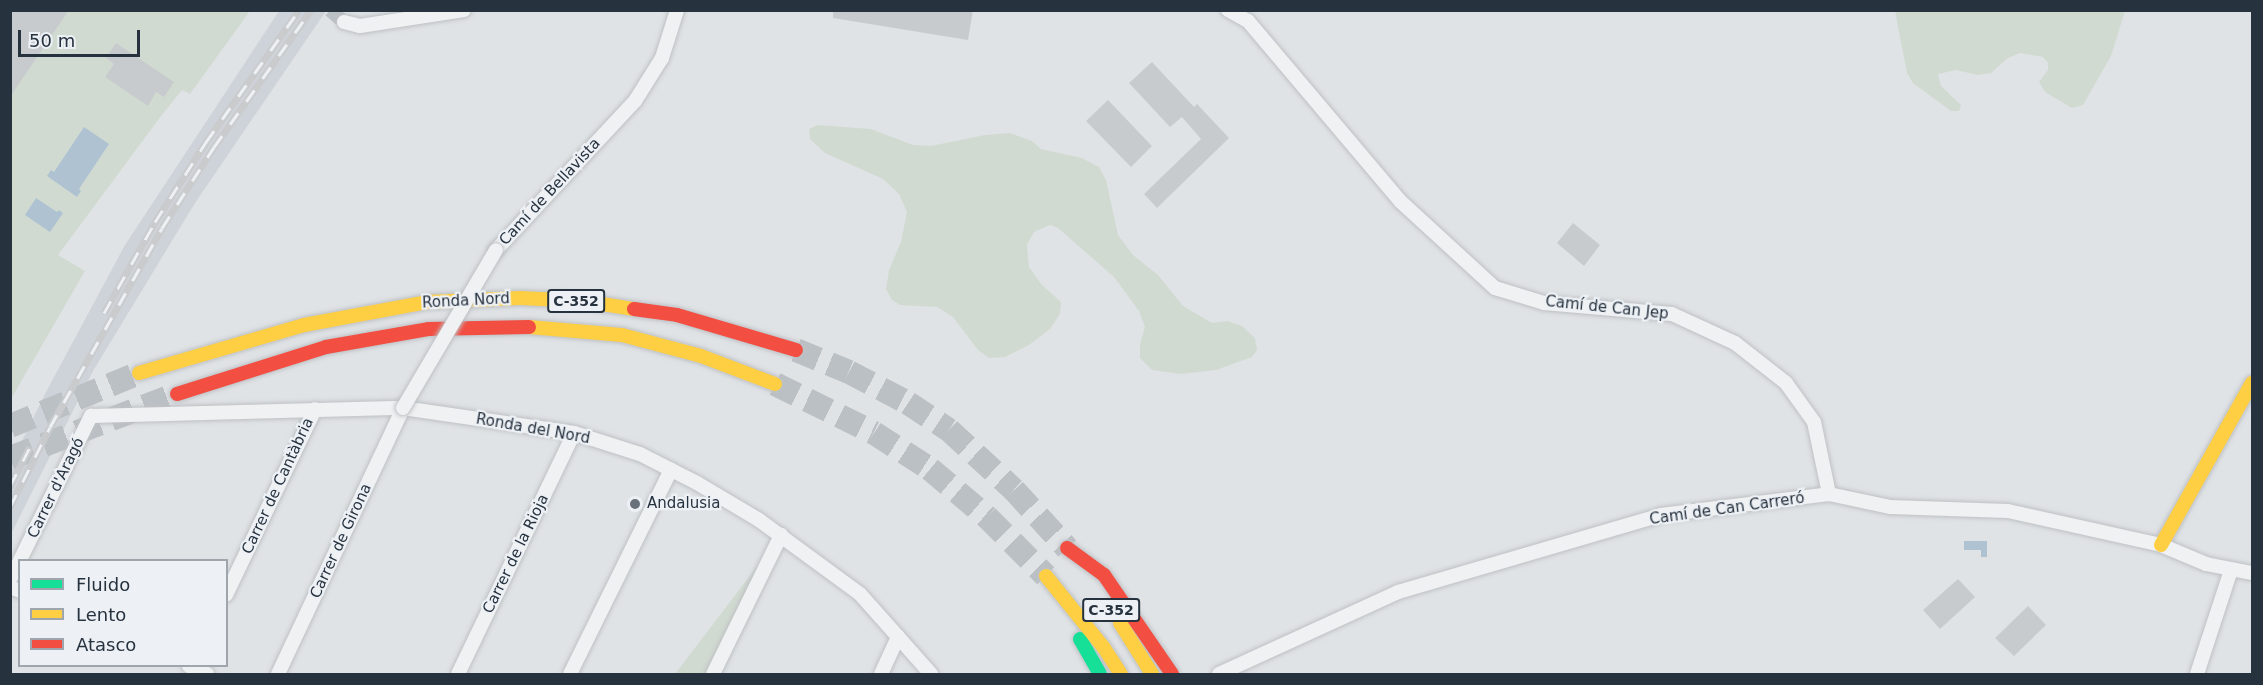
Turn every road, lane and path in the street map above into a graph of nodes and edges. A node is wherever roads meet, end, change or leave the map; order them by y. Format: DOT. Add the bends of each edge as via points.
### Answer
graph roads {
  1 [pos="464,10"];
  2 [pos="677,10"];
  3 [pos="1228,10"];
  4 [pos="344,22"];
  5 [pos="796,350"];
  6 [pos="139,373"];
  7 [pos="2253,383"];
  8 [pos="775,384"];
  9 [pos="177,394"];
  10 [pos="403,408"];
  11 [pos="315,410"];
  12 [pos="91,416"];
  13 [pos="574,433"];
  14 [pos="671,470"];
  15 [pos="1830,494"];
  16 [pos="781,535"];
  17 [pos="2161,545"];
  18 [pos="21,559"];
  19 [pos="18,565"];
  20 [pos="2231,570"];
  21 [pos="2253,573"];
  22 [pos="1046,576"];
  23 [pos="10,579"];
  24 [pos="1053,589"];
  25 [pos="228,591"];
  26 [pos="898,638"];
  27 [pos="191,668"];
  28 [pos="207,675"];
  29 [pos="278,675"];
  30 [pos="458,675"];
  31 [pos="570,675"];
  32 [pos="714,675"];
  33 [pos="881,675"];
  34 [pos="931,675"];
  35 [pos="1100,675"];
  36 [pos="1121,675"];
  37 [pos="1152,675"];
  38 [pos="1172,675"];
  39 [pos="1219,675"];
  40 [pos="2198,675"];
  1 -- 4 [label="street" via="360,26"];
  2 -- 10 [label="street, Camí de Bellavista, bridge" via="662,58 635,101 496,250"];
  3 -- 15 [label="street, Camí de Can Jep" via="1248,21 1400,201 1495,288 1544,303 1672,314 1735,343 1786,383 1814,423"];
  5 -- 6 [label="main road, Ronda Nord / C-352" via="677,315 583,301 508,299 428,302 352,315"];
  7 -- 17 [label="main road"];
  8 -- 9 [label="main road, Ronda Nord / C-352" via="701,356 622,335 554,327 489,326 429,329 326,347"];
  10 -- 11 [label="street, Ronda del Nord"];
  10 -- 13 [label="street, Ronda del Nord"];
  10 -- 29 [label="street, Carrer de Girona"];
  11 -- 12 [label="street, Ronda del Nord"];
  11 -- 25 [label="street, Carrer de Cantàbria"];
  12 -- 18 [label="street, Carrer d'Aragó"];
  13 -- 14 [label="street, Ronda del Nord" via="640,454"];
  13 -- 30 [label="street, Carrer de la Rioja"];
  14 -- 16 [label="street, Ronda del Nord"];
  14 -- 31 [label="street"];
  15 -- 17 [label="street, Camí de Can Carreró" via="1890,507 2008,511"];
  15 -- 39 [label="street, Camí de Can Carreró" via="1661,515 1398,592"];
  16 -- 26 [label="street, Ronda del Nord" via="860,594"];
  16 -- 32 [label="street"];
  17 -- 20 [label="street, Camí de Can Carreró"];
  19 -- 23 [label="street, Carrer d'Aragó"];
  20 -- 21 [label="street, Camí de Can Carreró"];
  20 -- 40 [label="street"];
  22 -- 24 [label="main road, C-352"];
  24 -- 35 [label="main road"];
  24 -- 36 [label="main road, C-352" via="1104,648"];
  26 -- 33 [label="street"];
  26 -- 34 [label="street, Ronda del Nord"];
  27 -- 28 [label="street"];
  37 -- 38 [label="main road, C-352" via="1067,548 1104,575"];
}
